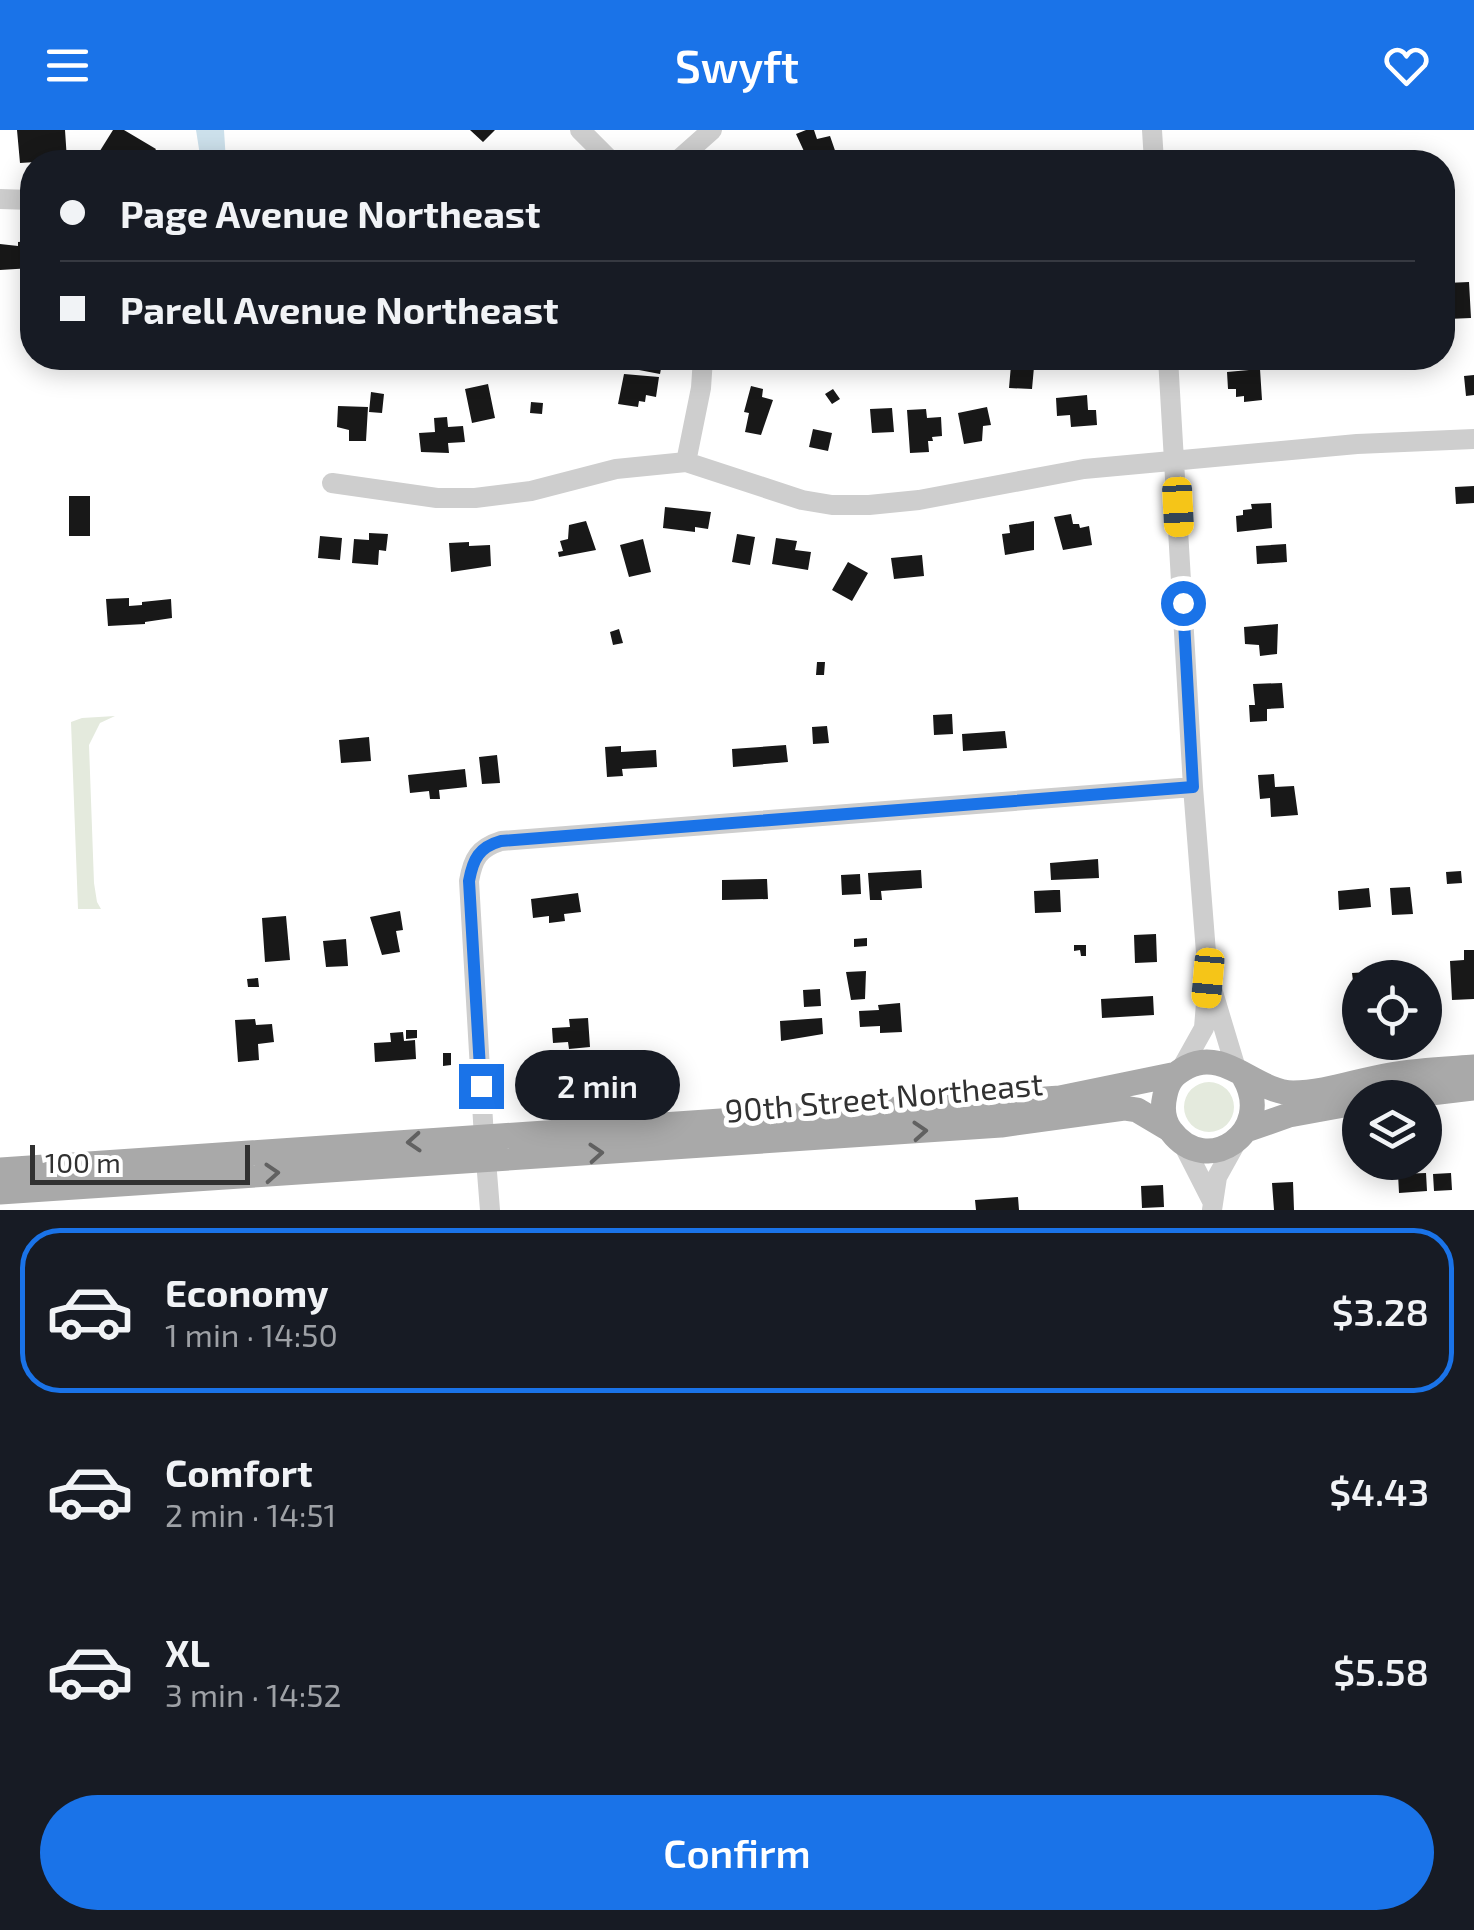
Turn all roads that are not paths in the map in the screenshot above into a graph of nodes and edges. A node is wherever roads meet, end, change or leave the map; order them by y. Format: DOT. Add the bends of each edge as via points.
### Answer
graph roads {
  1 [pos="580,130"];
  2 [pos="712,130"];
  3 [pos="600,150"];
  4 [pos="690,150"];
  5 [pos="703,370"];
  6 [pos="1169,370"];
  7 [pos="1474,438"];
  8 [pos="1175,459"];
  9 [pos="686,462"];
  10 [pos="332,483"];
  11 [pos="1193,787"];
  12 [pos="1208,978"];
  13 [pos="1474,1067"];
  14 [pos="1176,1073"];
  15 [pos="1240,1075"];
  16 [pos="1474,1088"];
  17 [pos="1442,1092"];
  18 [pos="1342,1105"];
  19 [pos="1243,1135"];
  20 [pos="1176,1136"];
  21 [pos="485,1149"];
  22 [pos="0,1170"];
  23 [pos="0,1192"];
  24 [pos="46,1199"];
  25 [pos="1212,1206"];
  26 [pos="490,1210"];
  1 -- 3 [label="street"];
  2 -- 4 [label="street"];
  5 -- 9 [label="street"];
  6 -- 8 [label="street"];
  7 -- 8 [label="street"];
  8 -- 9 [label="street" via="869,505 802,500"];
  8 -- 11 [label="street"];
  9 -- 10 [label="street" via="474,498"];
  11 -- 12 [label="street"];
  11 -- 21 [label="street" via="486,846 469,881"];
  12 -- 14 [label="street" via="1204,1028"];
  12 -- 15 [label="street"];
  13 -- 15 [label="main road" via="1292,1093"];
  14 -- 15 [label="main road" via="1209,1061"];
  14 -- 20 [label="main road" via="1163,1104"];
  14 -- 21 [label="main road, 90th Street Northeast" via="1060,1098"];
  15 -- 19 [label="main road" via="1252,1097"];
  16 -- 17 [label="main road"];
  18 -- 19 [label="main road" via="1289,1115"];
  19 -- 20 [label="main road" via="1216,1150"];
  19 -- 25 [label="street" via="1217,1177"];
  21 -- 20 [label="main road, 90th Street Northeast, one-way" via="1001,1125 1124,1108"];
  20 -- 25 [label="street"];
  21 -- 22 [label="main road, 90th Street Northeast, one-way"];
  24 -- 21 [label="main road, 90th Street Northeast, one-way"];
  21 -- 26 [label="street"];
  23 -- 24 [label="main road, 90th Street Northeast"];
}
